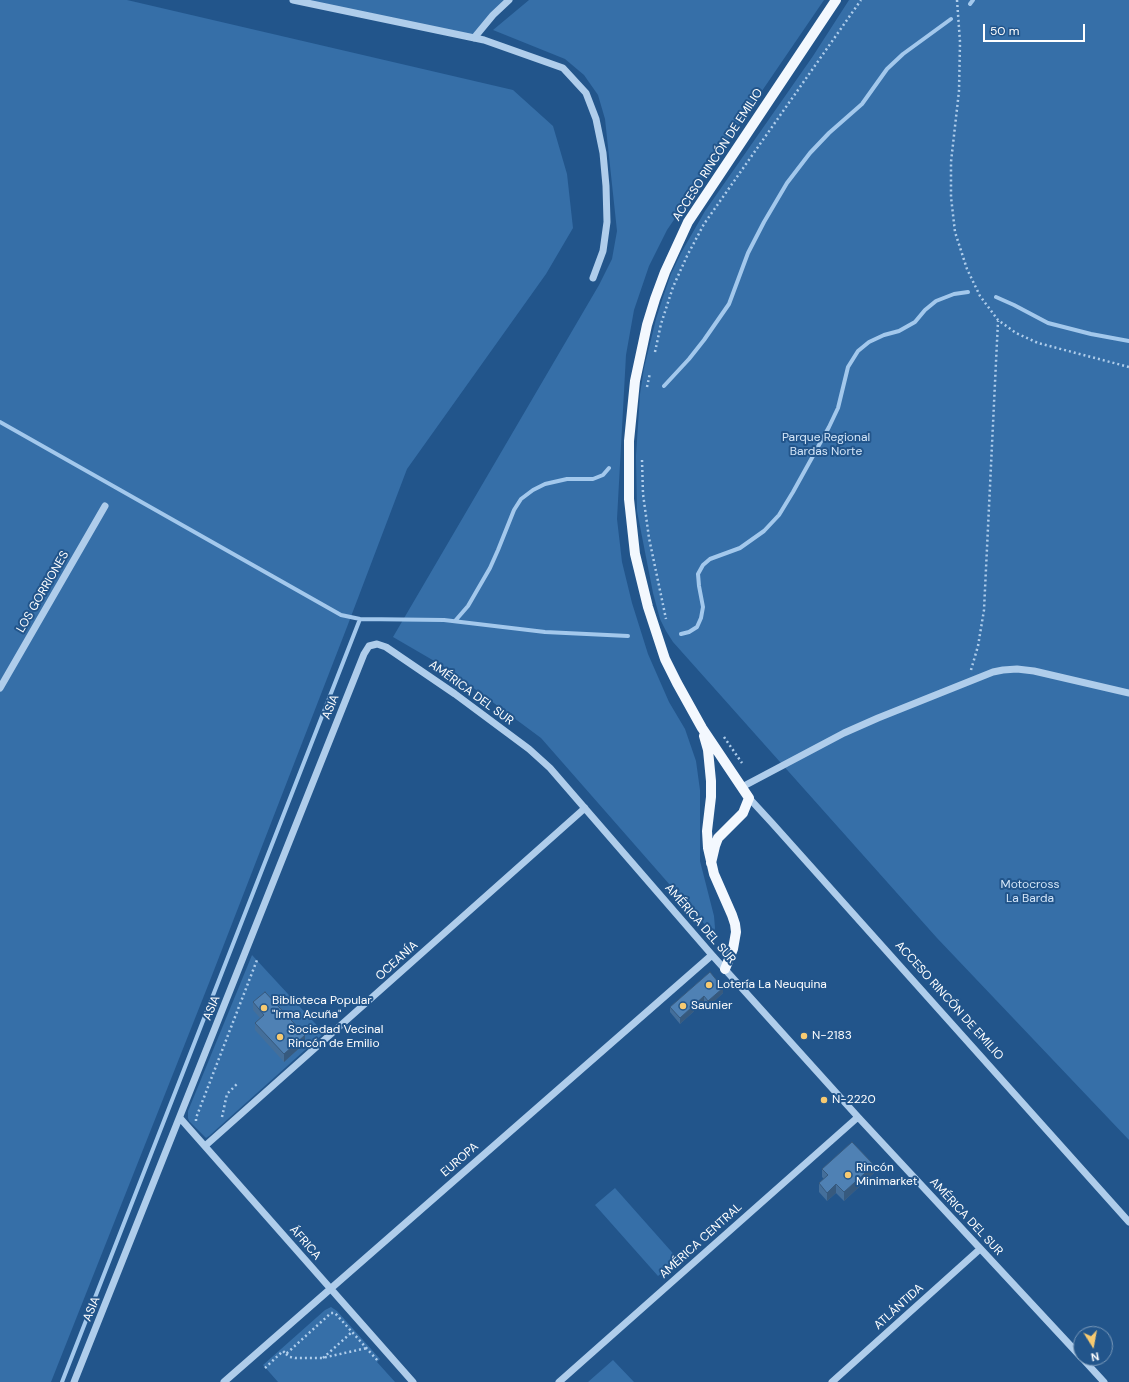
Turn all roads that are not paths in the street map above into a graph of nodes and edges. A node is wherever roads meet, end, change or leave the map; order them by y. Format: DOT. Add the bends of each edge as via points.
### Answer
graph roads {
  1 [pos="294,0"];
  2 [pos="509,0"];
  3 [pos="836,0"];
  4 [pos="474,38"];
  5 [pos="593,278"];
  6 [pos="105,506"];
  7 [pos="373,644"];
  8 [pos="0,688"];
  9 [pos="1129,693"];
  10 [pos="702,728"];
  11 [pos="742,787"];
  12 [pos="749,798"];
  13 [pos="585,808"];
  14 [pos="711,862"];
  15 [pos="712,955"];
  16 [pos="725,969"];
  17 [pos="858,1117"];
  18 [pos="180,1118"];
  19 [pos="205,1146"];
  20 [pos="1129,1222"];
  21 [pos="980,1249"];
  22 [pos="330,1288"];
  23 [pos="1073,1347"];
  24 [pos="1090,1366"];
  25 [pos="1102,1381"];
  26 [pos="74,1382"];
  27 [pos="224,1382"];
  28 [pos="413,1382"];
  29 [pos="559,1382"];
  30 [pos="832,1382"];
  1 -- 4 [label="street"];
  2 -- 4 [label="street"];
  3 -- 10 [label="main road, ACCESO RINCÓN DE EMILIO" via="688,222 665,272 647,325 635,381 628,470 635,554 648,607 665,659"];
  4 -- 5 [label="street" via="562,68 586,93 596,119 604,154 606,186 607,222 603,251"];
  6 -- 8 [label="street, LOS GORRIONES"];
  7 -- 13 [label="street, AMÉRICA DEL SUR" via="386,647 530,749"];
  7 -- 18 [label="street, ASIA" via="366,649"];
  9 -- 11 [label="street" via="1034,671 1017,669 993,672 844,733"];
  10 -- 11 [label="main road, ACCESO RINCÓN DE EMILIO"];
  10 -- 14 [label="main road, ACCESO RINCÓN DE EMILIO" via="712,782 707,839"];
  11 -- 12 [label="main road, ACCESO RINCÓN DE EMILIO"];
  12 -- 14 [label="main road" via="743,813 718,838"];
  12 -- 20 [label="street, ACCESO RINCÓN DE EMILIO"];
  13 -- 15 [label="street, AMÉRICA DEL SUR"];
  13 -- 19 [label="street, OCEANÍA"];
  14 -- 16 [label="main road, ACCESO RINCÓN DE EMILIO" via="736,928 736,940"];
  15 -- 16 [label="street, AMÉRICA DEL SUR"];
  15 -- 22 [label="street, EUROPA"];
  16 -- 17 [label="street, AMÉRICA DEL SUR"];
  17 -- 21 [label="street, AMÉRICA DEL SUR"];
  17 -- 29 [label="street, AMÉRICA CENTRAL"];
  18 -- 19 [label="street, ÁFRICA"];
  18 -- 26 [label="street, ASIA"];
  19 -- 22 [label="street, ÁFRICA"];
  21 -- 23 [label="street, AMÉRICA DEL SUR"];
  21 -- 30 [label="street, ATLÁNTIDA"];
  22 -- 27 [label="street, EUROPA"];
  22 -- 28 [label="street, ÁFRICA"];
  24 -- 25 [label="street, AMÉRICA DEL SUR"];
}
